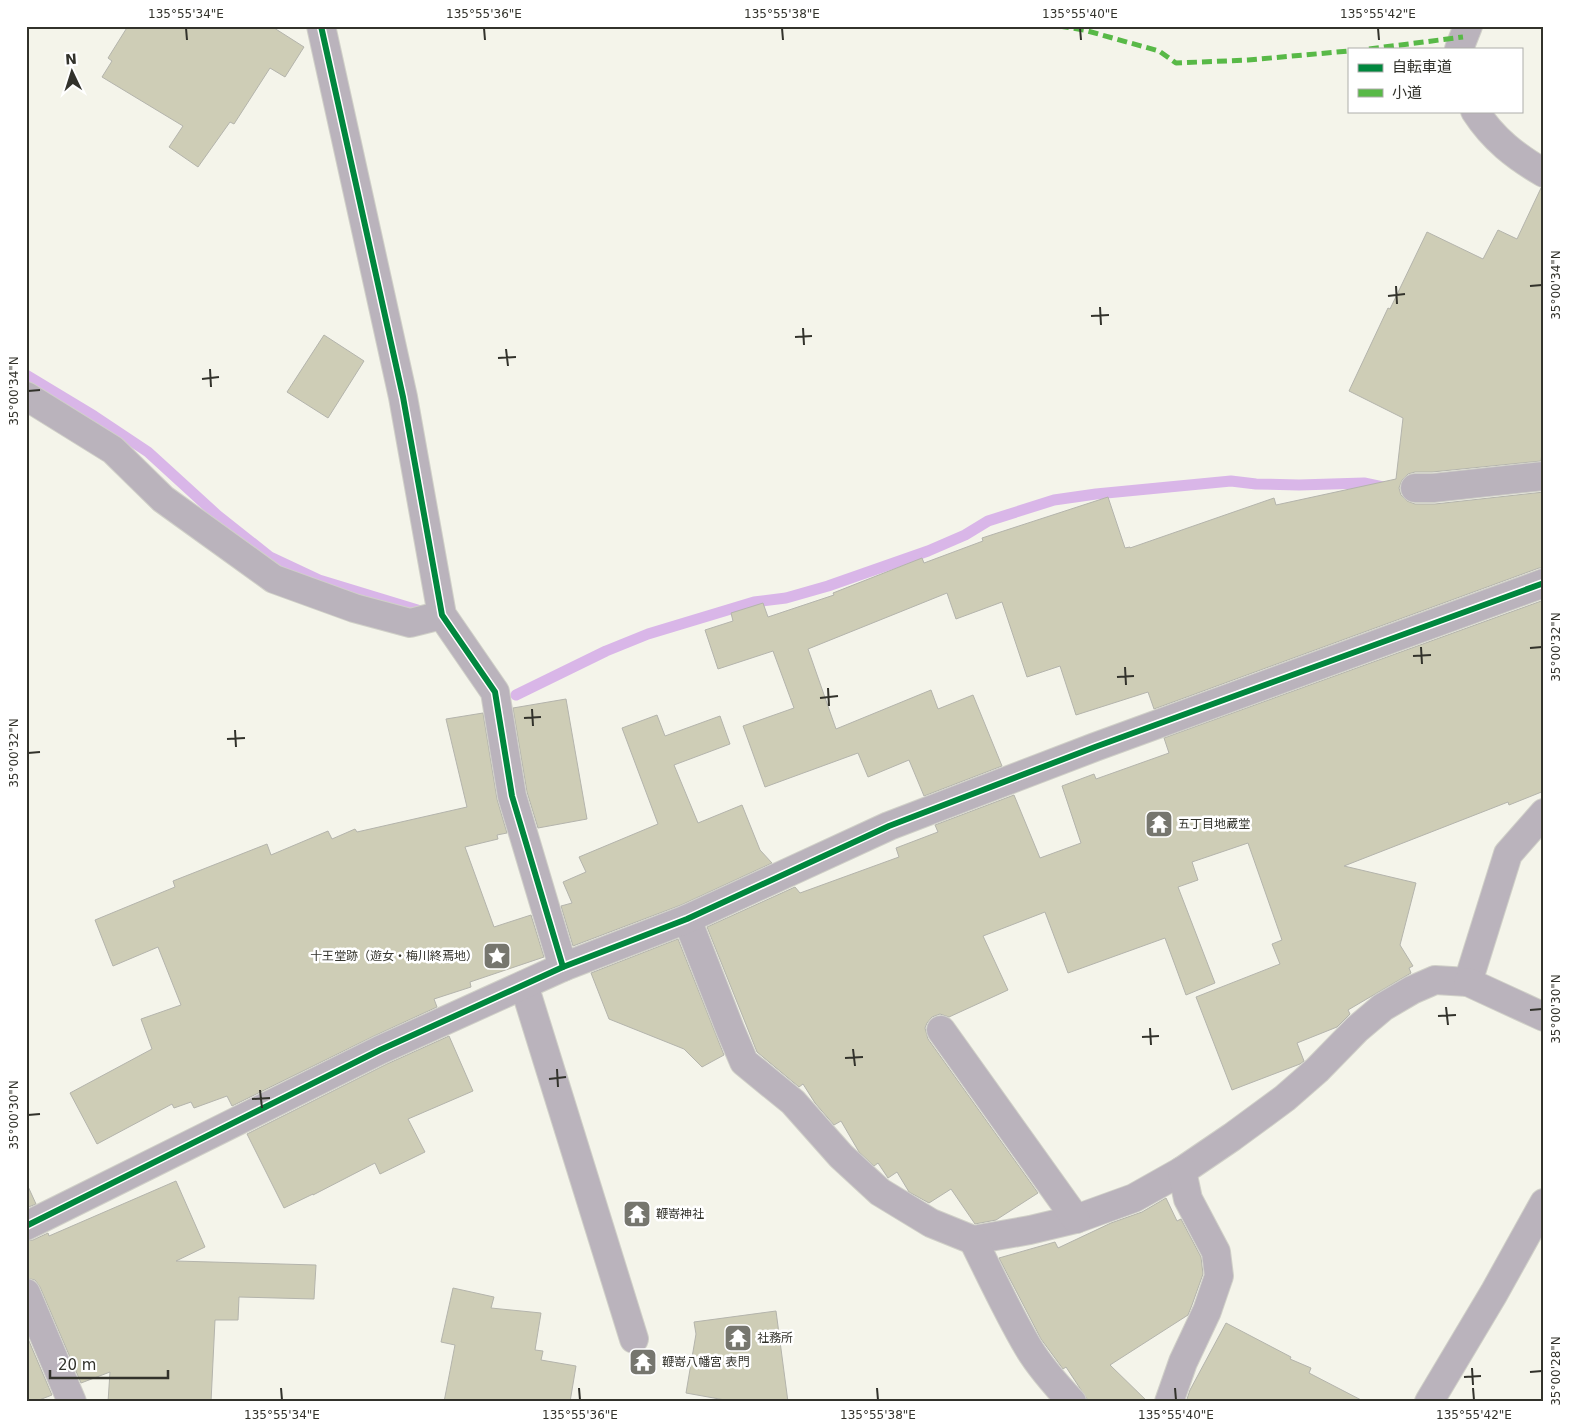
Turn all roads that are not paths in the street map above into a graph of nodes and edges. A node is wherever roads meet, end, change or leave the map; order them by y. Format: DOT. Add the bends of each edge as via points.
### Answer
graph roads {
  1 [pos="321,26"];
  2 [pos="1468,26"];
  3 [pos="1459,48"];
  4 [pos="1477,112"];
  5 [pos="1544,173"];
  6 [pos="26,396"];
  7 [pos="1544,476"];
  8 [pos="1415,488"];
  9 [pos="1544,582"];
  10 [pos="442,615"];
  11 [pos="1544,813"];
  12 [pos="686,919"];
  13 [pos="563,967"];
  14 [pos="1468,982"];
  15 [pos="524,985"];
  16 [pos="1544,1017"];
  17 [pos="941,1030"];
  18 [pos="1182,1171"];
  19 [pos="1544,1203"];
  20 [pos="1076,1219"];
  21 [pos="26,1226"];
  22 [pos="973,1240"];
  23 [pos="26,1293"];
  24 [pos="634,1339"];
  25 [pos="72,1402"];
  26 [pos="1072,1402"];
  27 [pos="1169,1402"];
  28 [pos="1429,1402"];
  1 -- 10 [label="street" via="403,397"];
  2 -- 3 [label="street"];
  4 -- 5 [label="street" via="1497,140"];
  6 -- 10 [label="street" via="113,450 163,499 274,579 354,608 410,622"];
  7 -- 8 [label="street"];
  9 -- 12 [label="street" via="1104,743 889,826"];
  10 -- 13 [label="street" via="495,692 512,796"];
  11 -- 14 [label="street" via="1508,854"];
  12 -- 13 [label="street"];
  12 -- 22 [label="street" via="744,1062 793,1102 841,1156 880,1192 931,1223"];
  13 -- 15 [label="street"];
  14 -- 16 [label="street"];
  14 -- 18 [label="street" via="1435,980 1384,1007 1285,1098"];
  15 -- 21 [label="street" via="380,1050"];
  15 -- 24 [label="street"];
  17 -- 20 [label="street"];
  18 -- 20 [label="street" via="1134,1198"];
  18 -- 27 [label="street" via="1188,1199 1216,1252 1219,1276"];
  19 -- 28 [label="street"];
  20 -- 22 [label="street"];
  22 -- 26 [label="street" via="1029,1348"];
  23 -- 25 [label="street"];
}
